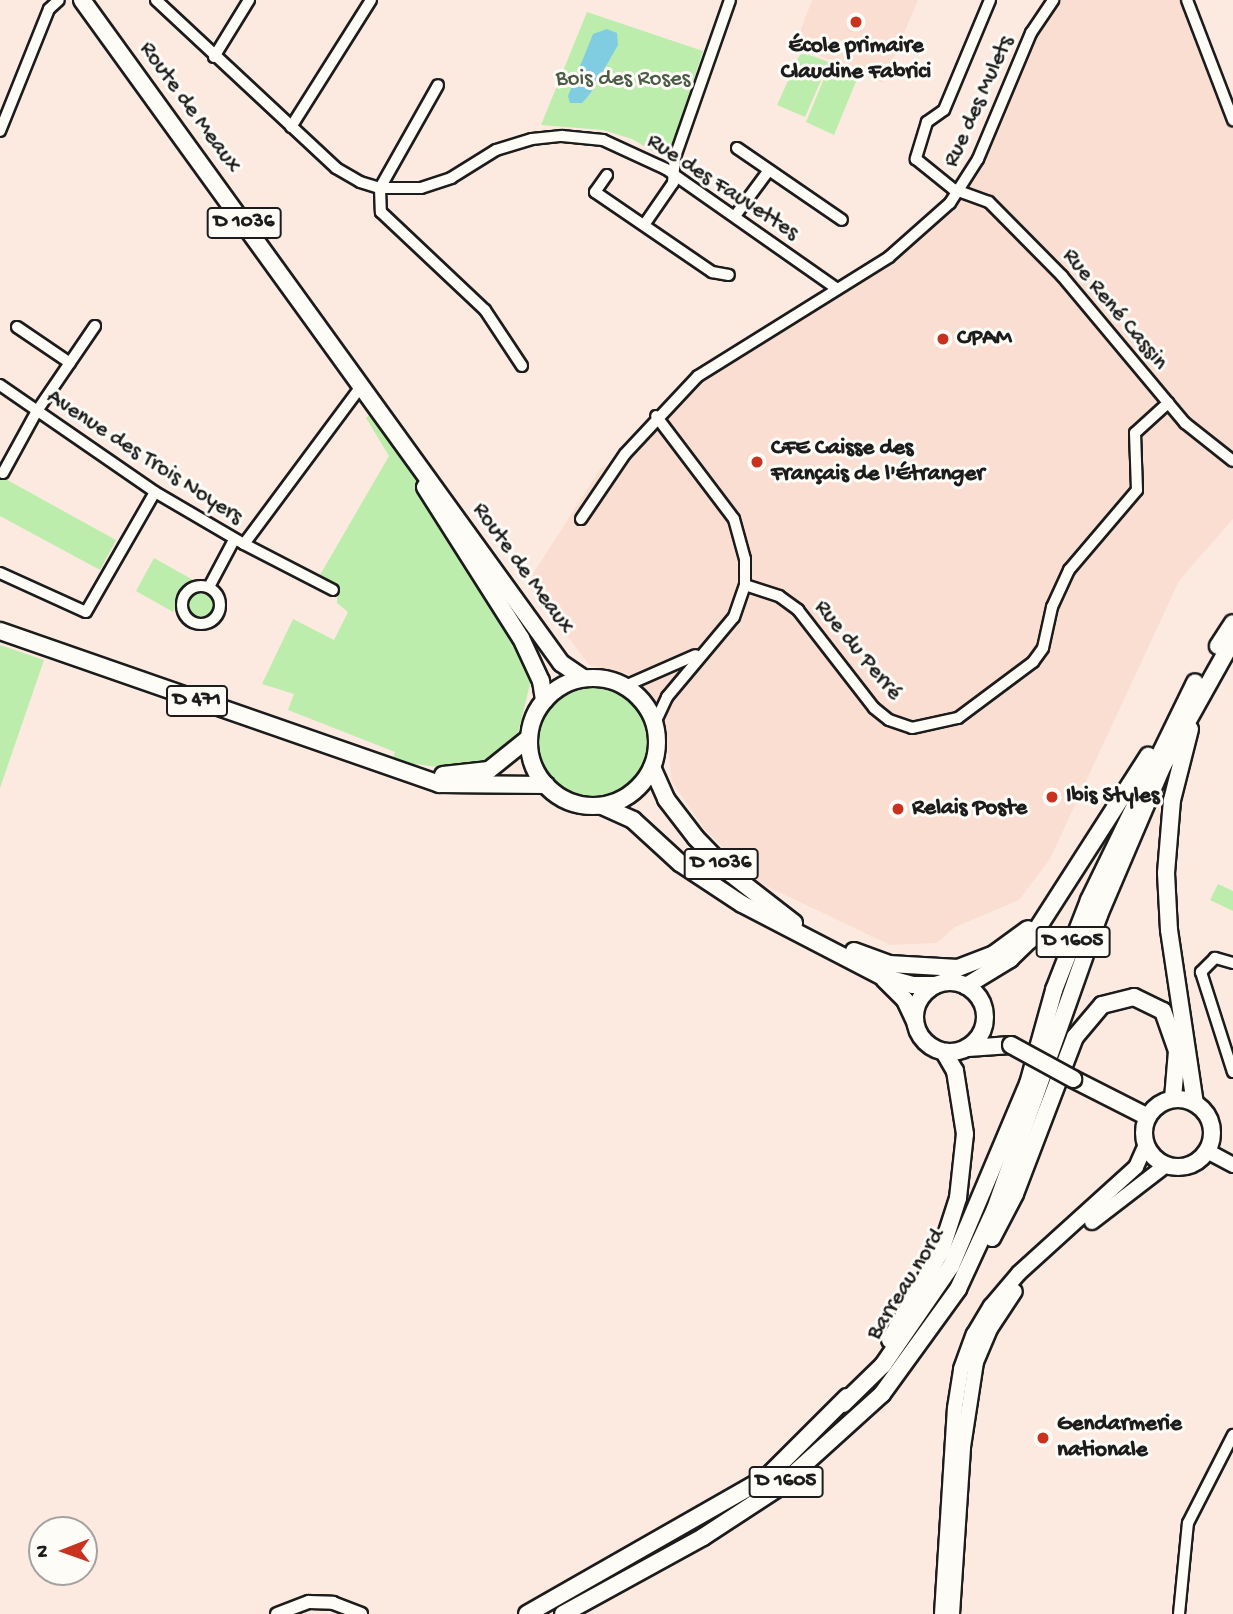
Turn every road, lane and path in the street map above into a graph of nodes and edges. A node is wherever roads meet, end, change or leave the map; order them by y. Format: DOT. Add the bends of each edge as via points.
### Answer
graph roads {
  1 [pos="60,0"];
  2 [pos="82,0"];
  3 [pos="156,0"];
  4 [pos="248,0"];
  5 [pos="371,0"];
  6 [pos="730,0"];
  7 [pos="990,0"];
  8 [pos="1053,0"];
  9 [pos="1186,0"];
  10 [pos="214,57"];
  11 [pos="438,85"];
  12 [pos="1233,120"];
  13 [pos="291,127"];
  14 [pos="0,131"];
  15 [pos="737,148"];
  16 [pos="769,170"];
  17 [pos="671,173"];
  18 [pos="607,175"];
  19 [pos="380,188"];
  20 [pos="962,190"];
  21 [pos="735,216"];
  22 [pos="842,220"];
  23 [pos="644,225"];
  24 [pos="729,275"];
  25 [pos="836,288"];
  26 [pos="95,326"];
  27 [pos="18,327"];
  28 [pos="70,363"];
  29 [pos="522,366"];
  30 [pos="0,385"];
  31 [pos="362,385"];
  32 [pos="1168,403"];
  33 [pos="37,411"];
  34 [pos="656,416"];
  35 [pos="405,447"];
  36 [pos="1233,461"];
  37 [pos="3,474"];
  38 [pos="155,492"];
  39 [pos="581,519"];
  40 [pos="239,542"];
  41 [pos="0,573"];
  42 [pos="745,585"];
  43 [pos="209,587"];
  44 [pos="332,590"];
  45 [pos="1233,624"];
  46 [pos="0,631"];
  47 [pos="1233,640"];
  48 [pos="699,654"];
  49 [pos="1216,665"];
  50 [pos="583,678"];
  51 [pos="625,686"];
  52 [pos="544,701"];
  53 [pos="1176,715"];
  54 [pos="654,723"];
  55 [pos="529,738"];
  56 [pos="652,767"];
  57 [pos="395,769"];
  58 [pos="545,785"];
  59 [pos="602,806"];
  60 [pos="1048,911"];
  61 [pos="815,939"];
  62 [pos="834,948"];
  63 [pos="1233,963"];
  64 [pos="883,977"];
  65 [pos="935,985"];
  66 [pos="966,986"];
  67 [pos="984,1012"];
  68 [pos="915,1021"];
  69 [pos="1011,1045"];
  70 [pos="965,1049"];
  71 [pos="944,1052"];
  72 [pos="1233,1072"];
  73 [pos="1173,1099"];
  74 [pos="1195,1103"];
  75 [pos="1148,1117"];
  76 [pos="1146,1145"];
  77 [pos="1206,1151"];
  78 [pos="1166,1165"];
  79 [pos="1233,1165"];
  80 [pos="970,1267"];
  81 [pos="843,1404"];
  82 [pos="1233,1435"];
  83 [pos="277,1614"];
  84 [pos="360,1614"];
  85 [pos="527,1614"];
  86 [pos="563,1614"];
  87 [pos="942,1614"];
  88 [pos="952,1614"];
  89 [pos="1179,1614"];
  1 -- 14 [label="street" via="49,9"];
  2 -- 31 [label="main road, Route de Meaux / D 1036"];
  3 -- 10 [label="street"];
  4 -- 10 [label="street"];
  5 -- 13 [label="street"];
  6 -- 17 [label="street"];
  7 -- 20 [label="street, Rue René Cassin" via="944,110 927,122 915,152 920,164"];
  8 -- 20 [label="street, Rue des Mulets" via="1031,33"];
  9 -- 12 [label="street"];
  10 -- 13 [label="street"];
  11 -- 19 [label="street"];
  13 -- 19 [label="street" via="336,168"];
  15 -- 16 [label="street"];
  16 -- 21 [label="street"];
  16 -- 22 [label="street"];
  17 -- 19 [label="street, Rue des Fauvettes" via="625,147 562,136 504,147 437,184"];
  17 -- 21 [label="street, Rue des Fauvettes"];
  17 -- 23 [label="street" via="673,183"];
  18 -- 23 [label="street" via="595,192"];
  19 -- 29 [label="street" via="381,212 485,310"];
  20 -- 25 [label="street, Rue des Mulets" via="919,235"];
  20 -- 32 [label="street, Rue René Cassin" via="989,202 1028,240"];
  21 -- 25 [label="street, Rue des Fauvettes"];
  23 -- 24 [label="street" via="712,272"];
  25 -- 34 [label="street, Rue des Mulets" via="698,376"];
  26 -- 28 [label="street"];
  27 -- 28 [label="street"];
  28 -- 33 [label="street"];
  30 -- 33 [label="street, Avenue des Trois Noyers"];
  31 -- 35 [label="main road, Route de Meaux / D 1036"];
  31 -- 40 [label="street, Avenue des Trois Noyers"];
  32 -- 36 [label="street, Rue René Cassin" via="1201,438"];
  32 -- 42 [label="street, Rue du Perré" via="1135,433 1137,490 1069,570 1052,607 1043,648 1033,663 958,718 912,728 889,719 874,708 798,610 779,596"];
  33 -- 37 [label="street"];
  33 -- 38 [label="street, Avenue des Trois Noyers"];
  34 -- 39 [label="street, Rue des Mulets"];
  34 -- 42 [label="street" via="734,519 746,559"];
  35 -- 50 [label="main road, Route de Meaux / D 1036" via="561,663"];
  35 -- 52 [label="main road, Route de Meaux / D 1036" via="449,531 483,573 521,638 541,681"];
  38 -- 40 [label="street, Avenue des Trois Noyers"];
  38 -- 41 [label="street" via="86,612"];
  40 -- 43 [label="street"];
  40 -- 44 [label="street"];
  42 -- 48 [label="street" via="734,617"];
  43 -- 43 [label="street" via="192,588 182,601 183,612 196,624 208,624 220,610 218,596"];
  45 -- 53 [label="main road"];
  46 -- 57 [label="main road, D 471"];
  47 -- 49 [label="main road"];
  48 -- 51 [label="street"];
  48 -- 54 [label="street"];
  49 -- 74 [label="main road" via="1179,765 1166,873 1168,930"];
  49 -- 80 [label="main road, D 1605" via="1162,767 1098,915 1024,1132"];
  50 -- 51 [label="main road"];
  50 -- 52 [label="main road" via="565,684"];
  51 -- 54 [label="main road" via="642,700"];
  52 -- 55 [label="main road"];
  53 -- 60 [label="main road"];
  53 -- 81 [label="main road, Barreau nord / D 1605" via="1089,900 992,1178 951,1266 883,1365"];
  54 -- 56 [label="main road" via="657,748"];
  55 -- 57 [label="main road, D 471" via="509,758 482,772 444,775"];
  55 -- 58 [label="main road" via="532,760"];
  56 -- 59 [label="main road" via="632,793"];
  56 -- 61 [label="main road, D 1036" via="666,799 714,857"];
  57 -- 58 [label="main road, D 471" via="453,786"];
  58 -- 59 [label="main road" via="573,803"];
  59 -- 61 [label="main road, D 1036" via="633,821 680,863 741,904"];
  60 -- 62 [label="main road" via="1001,950 958,968 889,964"];
  60 -- 66 [label="main road" via="1019,952"];
  61 -- 62 [label="main road, D 1036"];
  62 -- 64 [label="main road, D 1036"];
  63 -- 72 [label="street" via="1215,958 1201,972"];
  64 -- 65 [label="main road, D 1036"];
  64 -- 68 [label="main road, D 1036" via="905,1000"];
  65 -- 66 [label="main road"];
  65 -- 68 [label="main road" via="920,999"];
  66 -- 67 [label="main road"];
  67 -- 69 [label="main road"];
  67 -- 70 [label="main road" via="981,1033"];
  68 -- 71 [label="main road" via="924,1041"];
  69 -- 70 [label="main road"];
  69 -- 75 [label="main road, bridge"];
  70 -- 71 [label="main road"];
  71 -- 81 [label="main road" via="955,1072 965,1134 958,1198 941,1251 919,1296"];
  73 -- 74 [label="main road"];
  73 -- 75 [label="main road"];
  73 -- 80 [label="main road" via="1177,1051 1163,1011 1135,997 1102,1006 1075,1037 1015,1195 987,1248"];
  74 -- 77 [label="main road" via="1212,1130"];
  75 -- 76 [label="main road"];
  76 -- 78 [label="main road"];
  76 -- 87 [label="main road" via="1136,1167 1019,1273 990,1306 974,1335 961,1369 955,1408"];
  77 -- 78 [label="main road" via="1189,1165"];
  77 -- 79 [label="main road"];
  78 -- 88 [label="main road" via="1041,1265 1020,1285 989,1329 976,1362 966,1416"];
  80 -- 86 [label="main road, D 1605" via="882,1394 819,1455 704,1537"];
  81 -- 85 [label="main road, D 1605" via="767,1477 681,1531"];
  82 -- 89 [label="street" via="1188,1523"];
  83 -- 84 [label="street" via="309,1602 333,1603"];
}
